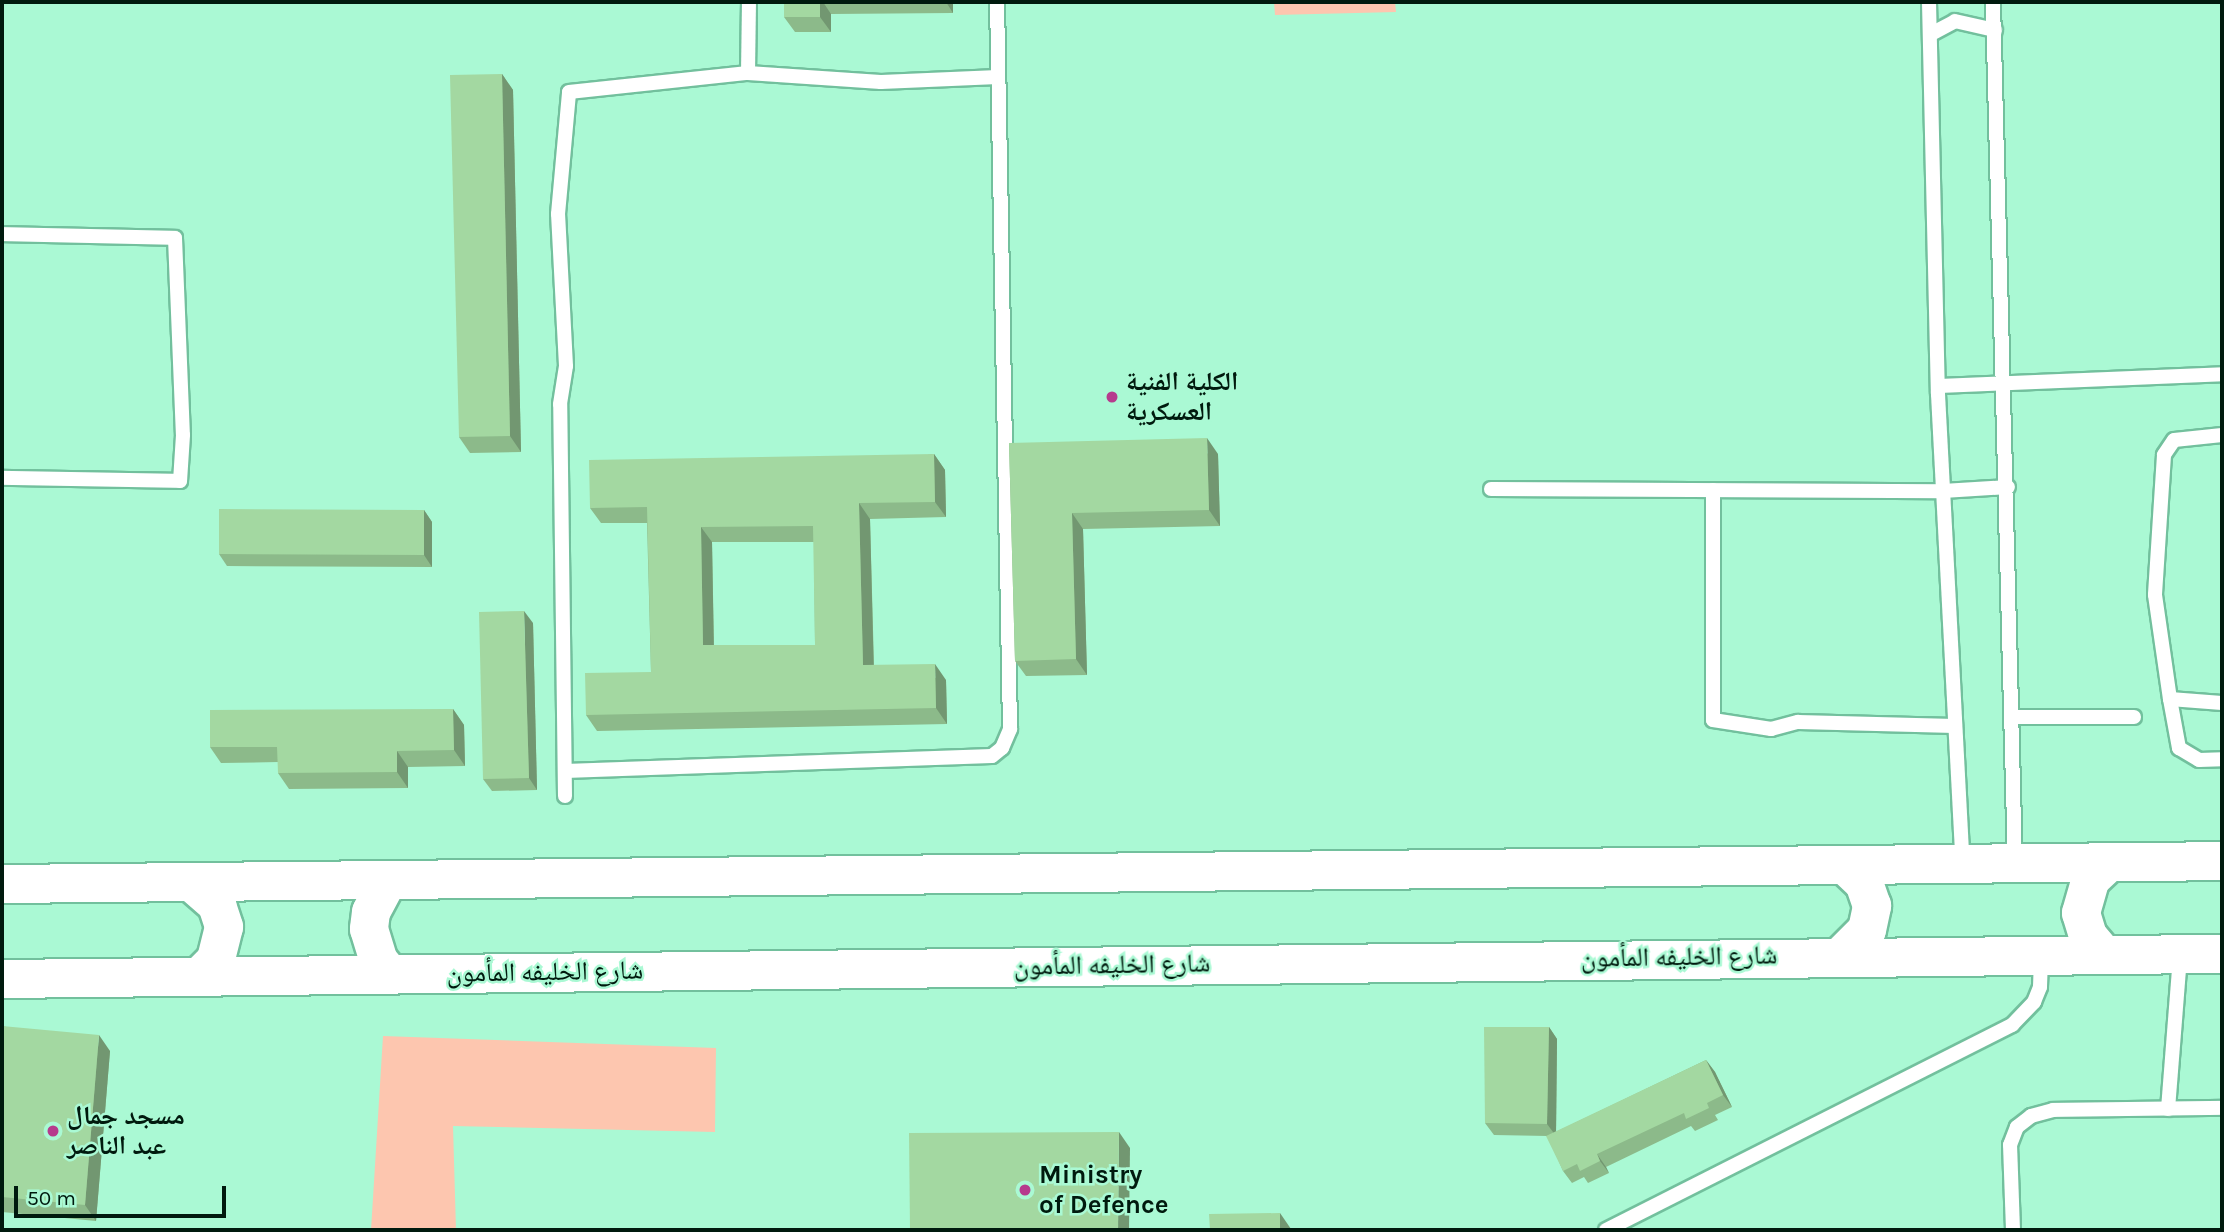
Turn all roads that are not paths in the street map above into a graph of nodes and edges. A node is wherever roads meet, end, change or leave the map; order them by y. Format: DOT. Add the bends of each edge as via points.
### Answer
graph roads {
  1 [pos="749,2"];
  2 [pos="997,2"];
  3 [pos="1929,2"];
  4 [pos="1993,2"];
  5 [pos="1995,30"];
  6 [pos="1931,34"];
  7 [pos="748,73"];
  8 [pos="998,77"];
  9 [pos="2,234"];
  10 [pos="2222,374"];
  11 [pos="1940,386"];
  12 [pos="2004,387"];
  13 [pos="2222,435"];
  14 [pos="2,478"];
  15 [pos="2008,487"];
  16 [pos="1491,489"];
  17 [pos="1713,490"];
  18 [pos="1944,491"];
  19 [pos="2170,699"];
  20 [pos="2222,702"];
  21 [pos="2014,717"];
  22 [pos="2134,717"];
  23 [pos="1955,726"];
  24 [pos="2222,759"];
  25 [pos="565,771"];
  26 [pos="565,796"];
  27 [pos="2222,861"];
  28 [pos="2108,863"];
  29 [pos="1963,864"];
  30 [pos="2015,864"];
  31 [pos="1846,866"];
  32 [pos="191,882"];
  33 [pos="387,882"];
  34 [pos="2,884"];
  35 [pos="2180,954"];
  36 [pos="2222,954"];
  37 [pos="1842,955"];
  38 [pos="2041,955"];
  39 [pos="2104,955"];
  40 [pos="390,974"];
  41 [pos="201,976"];
  42 [pos="2,979"];
  43 [pos="2222,1108"];
  44 [pos="2168,1109"];
  45 [pos="1606,1230"];
  46 [pos="2013,1230"];
  1 -- 7 [label="lane"];
  2 -- 8 [label="lane"];
  3 -- 6 [label="lane"];
  4 -- 5 [label="lane"];
  5 -- 6 [label="lane" via="1955,21"];
  5 -- 12 [label="lane"];
  6 -- 11 [label="lane"];
  7 -- 8 [label="lane" via="881,82"];
  7 -- 25 [label="lane" via="569,92 558,214 566,366 559,404"];
  8 -- 25 [label="lane" via="1010,729 1002,748 992,756"];
  9 -- 14 [label="lane" via="175,238 183,435 180,481"];
  10 -- 12 [label="lane"];
  11 -- 12 [label="lane"];
  11 -- 18 [label="lane"];
  12 -- 15 [label="lane"];
  13 -- 19 [label="lane" via="2174,440 2164,454 2155,595"];
  15 -- 18 [label="lane"];
  15 -- 21 [label="lane"];
  16 -- 17 [label="lane"];
  17 -- 18 [label="lane"];
  17 -- 23 [label="lane" via="1713,720 1771,729 1798,722"];
  18 -- 23 [label="lane"];
  19 -- 20 [label="lane"];
  19 -- 24 [label="lane" via="2179,748 2200,760"];
  21 -- 22 [label="lane"];
  21 -- 30 [label="lane"];
  23 -- 29 [label="lane"];
  25 -- 26 [label="lane"];
  27 -- 28 [label="main road"];
  28 -- 30 [label="main road"];
  28 -- 39 [label="main road" via="2091,879 2081,913 2088,936"];
  29 -- 30 [label="main road"];
  29 -- 31 [label="main road"];
  31 -- 33 [label="main road"];
  31 -- 37 [label="main road" via="1864,883 1872,906 1867,930"];
  32 -- 33 [label="main road"];
  32 -- 34 [label="main road"];
  32 -- 41 [label="main road" via="217,905 224,927 216,960"];
  33 -- 40 [label="main road" via="371,912 369,929 379,961"];
  35 -- 36 [label="main road, شارع الخليفه المأمون"];
  35 -- 39 [label="main road, شارع الخليفه المأمون"];
  35 -- 44 [label="lane"];
  37 -- 38 [label="main road, شارع الخليفه المأمون"];
  37 -- 40 [label="main road, شارع الخليفه المأمون"];
  38 -- 39 [label="main road, شارع الخليفه المأمون"];
  38 -- 45 [label="lane" via="2041,979 2034,1002 2012,1025"];
  40 -- 41 [label="main road, شارع الخليفه المأمون"];
  41 -- 42 [label="main road, شارع الخليفه المأمون"];
  43 -- 44 [label="lane"];
  44 -- 46 [label="lane" via="2053,1110 2024,1121 2010,1145"];
}
